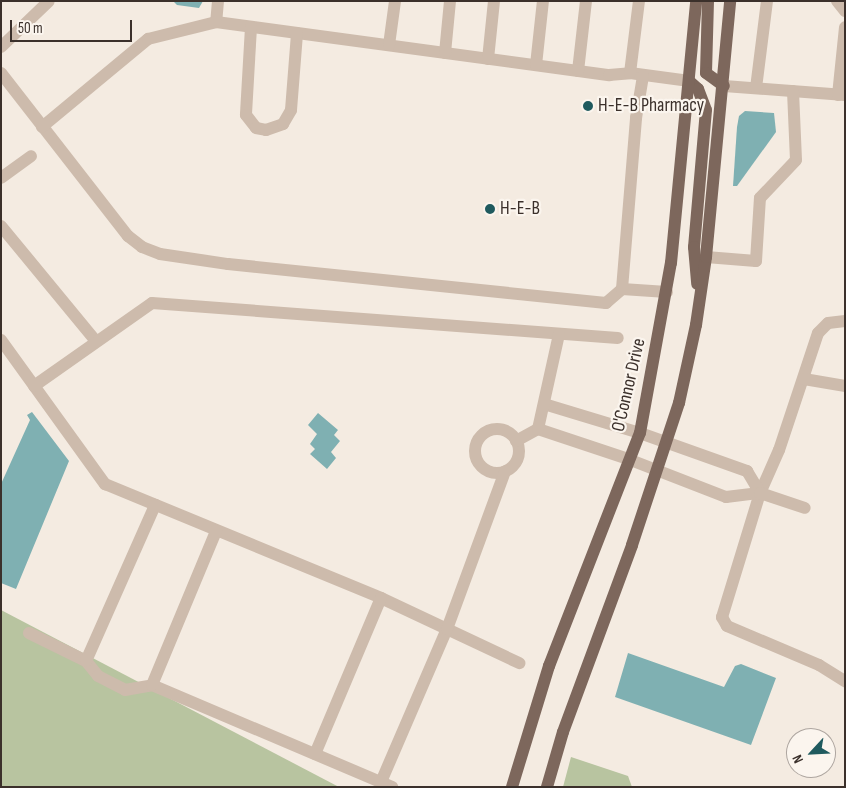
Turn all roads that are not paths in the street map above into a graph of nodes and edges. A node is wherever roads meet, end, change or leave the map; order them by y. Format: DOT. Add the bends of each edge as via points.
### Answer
graph roads {
  1 [pos="50,1"];
  2 [pos="218,1"];
  3 [pos="395,1"];
  4 [pos="450,1"];
  5 [pos="494,1"];
  6 [pos="543,1"];
  7 [pos="586,1"];
  8 [pos="639,1"];
  9 [pos="696,1"];
  10 [pos="708,1"];
  11 [pos="730,1"];
  12 [pos="767,1"];
  13 [pos="838,1"];
  14 [pos="845,11"];
  15 [pos="216,22"];
  16 [pos="251,27"];
  17 [pos="845,27"];
  18 [pos="297,33"];
  19 [pos="389,45"];
  20 [pos="1,47"];
  21 [pos="445,53"];
  22 [pos="488,59"];
  23 [pos="536,65"];
  24 [pos="578,71"];
  25 [pos="1,72"];
  26 [pos="637,74"];
  27 [pos="689,81"];
  28 [pos="724,86"];
  29 [pos="756,88"];
  30 [pos="793,92"];
  31 [pos="841,95"];
  32 [pos="42,127"];
  33 [pos="30,156"];
  34 [pos="1,178"];
  35 [pos="1,226"];
  36 [pos="706,257"];
  37 [pos="622,289"];
  38 [pos="667,292"];
  39 [pos="699,308"];
  40 [pos="845,321"];
  41 [pos="559,334"];
  42 [pos="618,338"];
  43 [pos="1,340"];
  44 [pos="95,340"];
  45 [pos="804,379"];
  46 [pos="34,386"];
  47 [pos="845,386"];
  48 [pos="544,404"];
  49 [pos="538,429"];
  50 [pos="640,433"];
  51 [pos="516,441"];
  52 [pos="667,444"];
  53 [pos="628,459"];
  54 [pos="658,470"];
  55 [pos="506,471"];
  56 [pos="760,493"];
  57 [pos="155,506"];
  58 [pos="805,508"];
  59 [pos="216,531"];
  60 [pos="381,598"];
  61 [pos="448,629"];
  62 [pos="29,633"];
  63 [pos="86,660"];
  64 [pos="519,663"];
  65 [pos="845,682"];
  66 [pos="152,685"];
  67 [pos="315,754"];
  68 [pos="387,784"];
  69 [pos="512,787"];
  70 [pos="547,787"];
  1 -- 20 [label="lane"];
  2 -- 15 [label="lane"];
  3 -- 19 [label="lane"];
  4 -- 21 [label="lane"];
  5 -- 22 [label="lane"];
  6 -- 23 [label="lane"];
  7 -- 24 [label="lane"];
  8 -- 26 [label="lane"];
  9 -- 27 [label="main road, O'Connor Drive"];
  10 -- 28 [label="main road" via="706,73"];
  11 -- 28 [label="main road"];
  12 -- 29 [label="lane"];
  13 -- 14 [label="lane"];
  15 -- 16 [label="lane"];
  15 -- 32 [label="lane" via="148,40"];
  16 -- 18 [label="lane"];
  16 -- 18 [label="lane" via="246,115 256,128 266,130 283,124 291,110"];
  17 -- 31 [label="lane"];
  18 -- 19 [label="lane"];
  19 -- 21 [label="lane"];
  21 -- 22 [label="lane"];
  22 -- 23 [label="lane"];
  23 -- 24 [label="lane"];
  24 -- 26 [label="lane"];
  25 -- 32 [label="lane"];
  26 -- 27 [label="lane"];
  26 -- 37 [label="lane"];
  27 -- 38 [label="main road, O'Connor Drive"];
  27 -- 39 [label="main road" via="698,89 706,110 694,247"];
  28 -- 29 [label="lane"];
  28 -- 36 [label="main road"];
  29 -- 30 [label="lane"];
  30 -- 31 [label="lane"];
  30 -- 36 [label="lane" via="796,160 760,198 756,260"];
  32 -- 37 [label="lane" via="128,236 142,247 160,254 228,264 606,303"];
  33 -- 34 [label="lane"];
  35 -- 44 [label="lane"];
  36 -- 39 [label="main road"];
  37 -- 38 [label="lane"];
  38 -- 50 [label="main road, O'Connor Drive"];
  39 -- 52 [label="main road"];
  40 -- 45 [label="lane" via="828,324 818,333"];
  41 -- 42 [label="lane"];
  41 -- 44 [label="lane" via="152,303"];
  41 -- 48 [label="lane"];
  43 -- 46 [label="lane"];
  44 -- 46 [label="lane"];
  45 -- 47 [label="lane"];
  45 -- 56 [label="lane"];
  46 -- 57 [label="lane" via="105,484"];
  48 -- 49 [label="lane"];
  48 -- 50 [label="lane"];
  49 -- 51 [label="lane"];
  49 -- 53 [label="lane"];
  50 -- 52 [label="lane"];
  50 -- 53 [label="main road, O'Connor Drive"];
  51 -- 55 [label="lane" via="519,455"];
  51 -- 55 [label="lane" via="499,429 485,432 476,443 479,464 491,472"];
  52 -- 54 [label="main road"];
  52 -- 56 [label="lane" via="747,471"];
  53 -- 54 [label="lane"];
  53 -- 69 [label="main road, O'Connor Drive" via="549,666"];
  54 -- 56 [label="lane" via="726,496"];
  54 -- 70 [label="main road" via="563,732"];
  55 -- 61 [label="lane"];
  56 -- 58 [label="lane"];
  56 -- 65 [label="lane" via="722,617 727,626 819,665"];
  57 -- 59 [label="lane"];
  57 -- 63 [label="lane"];
  59 -- 60 [label="lane"];
  59 -- 66 [label="lane"];
  60 -- 61 [label="lane"];
  60 -- 67 [label="lane"];
  61 -- 64 [label="lane"];
  61 -- 68 [label="lane"];
  62 -- 63 [label="lane"];
  63 -- 66 [label="lane" via="98,676 126,690"];
  66 -- 67 [label="lane"];
  67 -- 68 [label="lane"];
}
